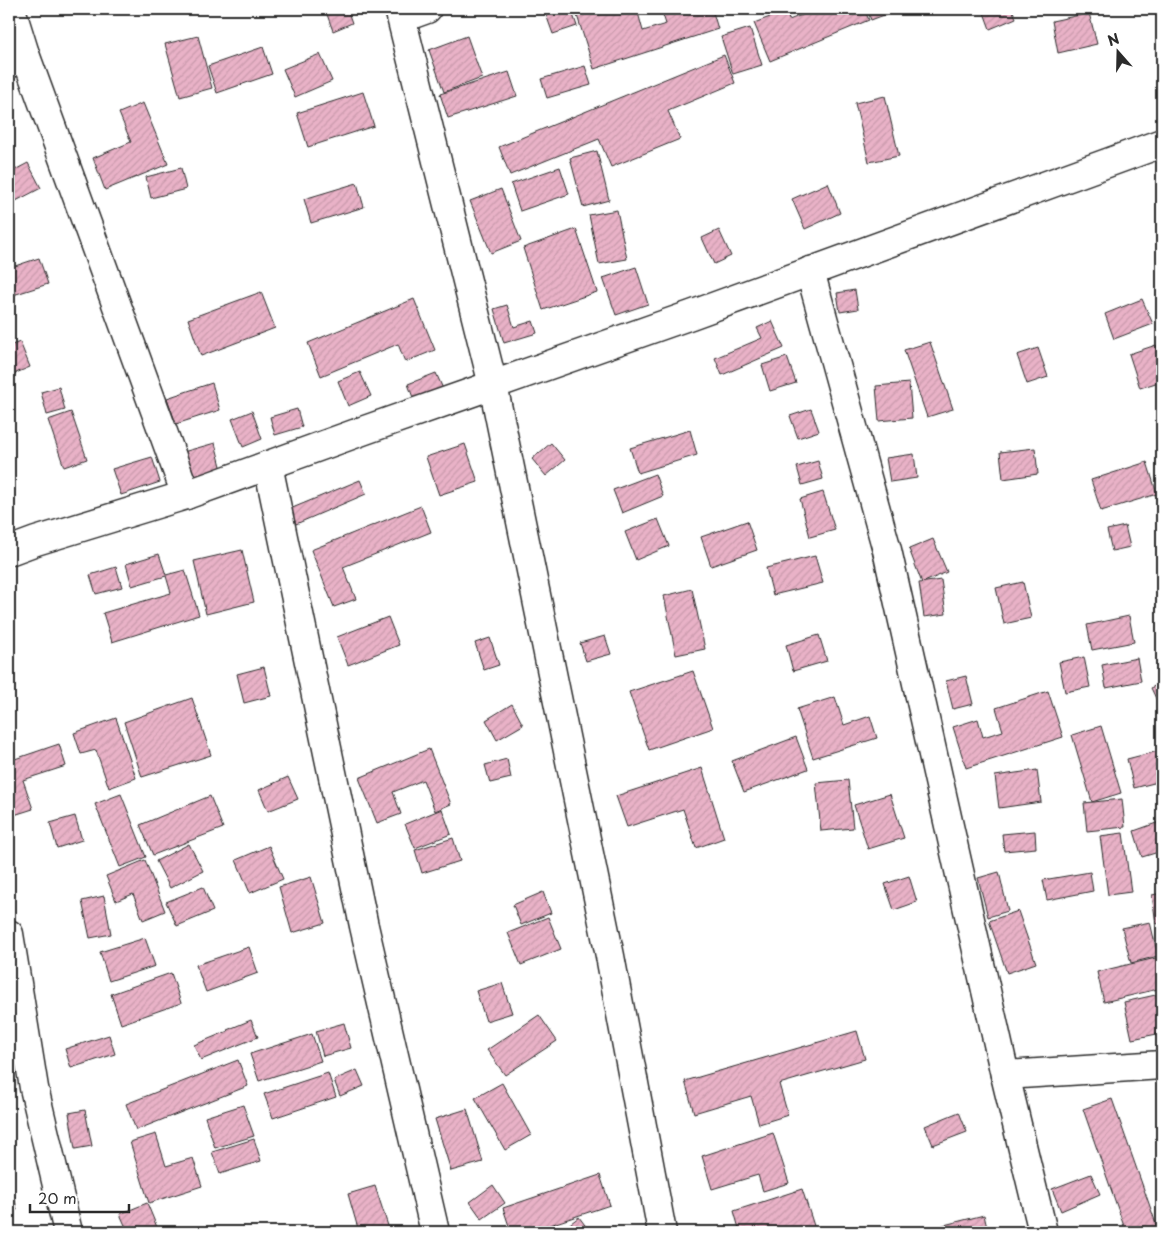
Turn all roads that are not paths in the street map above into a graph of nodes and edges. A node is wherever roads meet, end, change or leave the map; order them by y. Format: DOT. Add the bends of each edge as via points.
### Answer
graph roads {
  1 [pos="11,9"];
  2 [pos="409,12"];
  3 [pos="17,59"];
  4 [pos="1160,150"];
  5 [pos="810,271"];
  6 [pos="493,385"];
  7 [pos="268,465"];
  8 [pos="186,495"];
  9 [pos="9,551"];
  10 [pos="9,934"];
  11 [pos="1162,1065"];
  12 [pos="1005,1075"];
  13 [pos="68,1232"];
  14 [pos="435,1232"];
  15 [pos="662,1232"];
  16 [pos="1043,1232"];
  1 -- 3 [label="street"];
  2 -- 6 [label="street"];
  3 -- 8 [label="street"];
  4 -- 5 [label="street"];
  5 -- 6 [label="street"];
  5 -- 12 [label="street" via="887,550"];
  6 -- 7 [label="street"];
  6 -- 15 [label="street" via="610,956"];
  7 -- 8 [label="street"];
  7 -- 14 [label="street" via="364,926"];
  8 -- 9 [label="street"];
  10 -- 13 [label="street" via="34,1088"];
  11 -- 12 [label="street"];
  12 -- 16 [label="street"];
}
